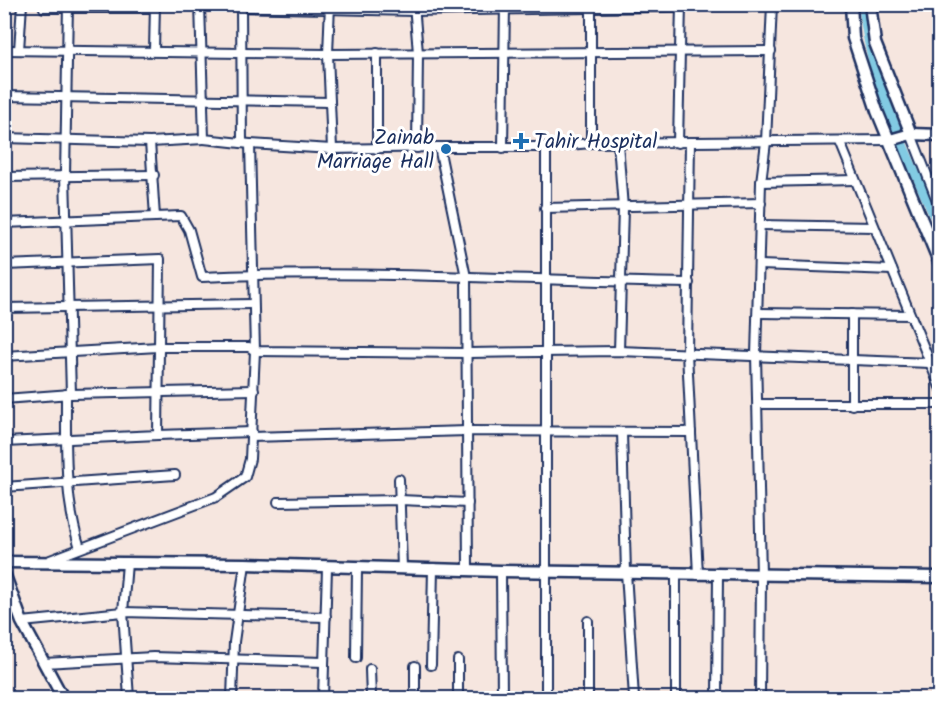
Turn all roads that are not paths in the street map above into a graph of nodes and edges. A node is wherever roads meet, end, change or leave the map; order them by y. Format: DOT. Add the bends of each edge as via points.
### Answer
graph roads {
  1 [pos="22,4"];
  2 [pos="200,4"];
  3 [pos="851,4"];
  4 [pos="870,4"];
  5 [pos="772,5"];
  6 [pos="68,6"];
  7 [pos="155,6"];
  8 [pos="241,6"];
  9 [pos="591,6"];
  10 [pos="681,6"];
  11 [pos="330,7"];
  12 [pos="506,7"];
  13 [pos="44,8"];
  14 [pos="414,8"];
  15 [pos="4,50"];
  16 [pos="19,50"];
  17 [pos="67,51"];
  18 [pos="154,51"];
  19 [pos="504,51"];
  20 [pos="682,51"];
  21 [pos="771,51"];
  22 [pos="201,52"];
  23 [pos="590,52"];
  24 [pos="241,53"];
  25 [pos="376,53"];
  26 [pos="418,53"];
  27 [pos="328,54"];
  28 [pos="4,96"];
  29 [pos="65,99"];
  30 [pos="202,101"];
  31 [pos="242,101"];
  32 [pos="330,102"];
  33 [pos="911,134"];
  34 [pos="939,135"];
  35 [pos="4,138"];
  36 [pos="65,139"];
  37 [pos="204,139"];
  38 [pos="890,140"];
  39 [pos="150,142"];
  40 [pos="690,142"];
  41 [pos="766,142"];
  42 [pos="840,142"];
  43 [pos="246,143"];
  44 [pos="591,143"];
  45 [pos="618,143"];
  46 [pos="678,143"];
  47 [pos="439,147"];
  48 [pos="546,147"];
  49 [pos="377,148"];
  50 [pos="417,148"];
  51 [pos="503,148"];
  52 [pos="332,149"];
  53 [pos="65,175"];
  54 [pos="154,175"];
  55 [pos="4,177"];
  56 [pos="855,180"];
  57 [pos="762,182"];
  58 [pos="761,203"];
  59 [pos="690,206"];
  60 [pos="939,207"];
  61 [pos="545,208"];
  62 [pos="624,208"];
  63 [pos="155,217"];
  64 [pos="67,220"];
  65 [pos="4,223"];
  66 [pos="760,225"];
  67 [pos="874,227"];
  68 [pos="68,263"];
  69 [pos="939,264"];
  70 [pos="4,265"];
  71 [pos="760,265"];
  72 [pos="892,270"];
  73 [pos="253,275"];
  74 [pos="466,277"];
  75 [pos="545,278"];
  76 [pos="621,282"];
  77 [pos="689,283"];
  78 [pos="253,304"];
  79 [pos="159,307"];
  80 [pos="4,308"];
  81 [pos="68,308"];
  82 [pos="760,314"];
  83 [pos="852,314"];
  84 [pos="910,315"];
  85 [pos="158,347"];
  86 [pos="70,350"];
  87 [pos="255,351"];
  88 [pos="620,351"];
  89 [pos="546,352"];
  90 [pos="469,353"];
  91 [pos="687,353"];
  92 [pos="756,355"];
  93 [pos="4,356"];
  94 [pos="852,361"];
  95 [pos="930,363"];
  96 [pos="939,387"];
  97 [pos="254,390"];
  98 [pos="159,391"];
  99 [pos="69,394"];
  100 [pos="4,399"];
  101 [pos="760,404"];
  102 [pos="939,404"];
  103 [pos="852,405"];
  104 [pos="468,431"];
  105 [pos="545,431"];
  106 [pos="622,432"];
  107 [pos="692,432"];
  108 [pos="251,434"];
  109 [pos="158,435"];
  110 [pos="66,439"];
  111 [pos="4,442"];
  112 [pos="175,476"];
  113 [pos="399,480"];
  114 [pos="67,483"];
  115 [pos="4,487"];
  116 [pos="400,500"];
  117 [pos="278,502"];
  118 [pos="468,503"];
  119 [pos="80,548"];
  120 [pos="4,562"];
  121 [pos="42,563"];
  122 [pos="127,563"];
  123 [pos="245,564"];
  124 [pos="327,567"];
  125 [pos="357,568"];
  126 [pos="402,568"];
  127 [pos="433,568"];
  128 [pos="468,570"];
  129 [pos="501,571"];
  130 [pos="544,571"];
  131 [pos="626,572"];
  132 [pos="4,573"];
  133 [pos="676,573"];
  134 [pos="698,574"];
  135 [pos="718,574"];
  136 [pos="761,574"];
  137 [pos="939,577"];
  138 [pos="9,599"];
  139 [pos="123,612"];
  140 [pos="237,614"];
  141 [pos="326,617"];
  142 [pos="588,621"];
  143 [pos="22,622"];
  144 [pos="126,658"];
  145 [pos="233,658"];
  146 [pos="356,658"];
  147 [pos="458,660"];
  148 [pos="324,662"];
  149 [pos="44,663"];
  150 [pos="431,664"];
  151 [pos="415,666"];
  152 [pos="370,669"];
  153 [pos="63,699"];
  154 [pos="129,699"];
  155 [pos="232,699"];
  156 [pos="323,699"];
  157 [pos="370,699"];
  158 [pos="415,699"];
  159 [pos="458,699"];
  160 [pos="502,699"];
  161 [pos="546,699"];
  162 [pos="588,699"];
  163 [pos="634,699"];
  164 [pos="676,699"];
  165 [pos="717,699"];
  166 [pos="760,699"];
  1 -- 16 [label="street"];
  2 -- 22 [label="street"];
  3 -- 38 [label="street" via="853,38"];
  4 -- 33 [label="street" via="875,43"];
  5 -- 10 [label="street"];
  5 -- 21 [label="street"];
  6 -- 7 [label="street"];
  6 -- 13 [label="street"];
  6 -- 17 [label="street"];
  7 -- 18 [label="street"];
  8 -- 11 [label="street"];
  8 -- 24 [label="street"];
  9 -- 10 [label="street"];
  9 -- 12 [label="street"];
  9 -- 23 [label="street"];
  10 -- 20 [label="street"];
  11 -- 14 [label="street"];
  11 -- 27 [label="street"];
  12 -- 14 [label="street"];
  12 -- 19 [label="street"];
  14 -- 26 [label="street"];
  15 -- 16 [label="street"];
  16 -- 17 [label="street"];
  17 -- 18 [label="street"];
  17 -- 29 [label="street"];
  18 -- 22 [label="street"];
  19 -- 23 [label="street"];
  19 -- 26 [label="street"];
  19 -- 51 [label="street"];
  20 -- 21 [label="street"];
  20 -- 23 [label="street"];
  20 -- 46 [label="street"];
  21 -- 41 [label="street"];
  22 -- 24 [label="street"];
  22 -- 30 [label="street"];
  23 -- 44 [label="street"];
  24 -- 27 [label="street"];
  24 -- 31 [label="street"];
  25 -- 26 [label="street"];
  25 -- 27 [label="street"];
  25 -- 49 [label="street"];
  26 -- 50 [label="street"];
  27 -- 32 [label="street"];
  28 -- 29 [label="street"];
  29 -- 30 [label="street"];
  29 -- 36 [label="street"];
  30 -- 31 [label="street"];
  30 -- 37 [label="street"];
  31 -- 32 [label="street"];
  31 -- 43 [label="street"];
  32 -- 52 [label="street"];
  33 -- 34 [label="street"];
  33 -- 38 [label="street"];
  33 -- 60 [label="street"];
  35 -- 36 [label="street"];
  36 -- 39 [label="street"];
  36 -- 53 [label="street"];
  37 -- 39 [label="street"];
  37 -- 43 [label="street"];
  38 -- 42 [label="street"];
  38 -- 69 [label="street"];
  39 -- 54 [label="street"];
  40 -- 41 [label="street"];
  40 -- 46 [label="street"];
  40 -- 59 [label="street"];
  41 -- 42 [label="street"];
  41 -- 57 [label="street"];
  42 -- 56 [label="street"];
  43 -- 52 [label="street"];
  43 -- 73 [label="street"];
  44 -- 45 [label="street"];
  44 -- 48 [label="street"];
  45 -- 46 [label="street"];
  45 -- 62 [label="street"];
  47 -- 50 [label="street"];
  47 -- 51 [label="street"];
  47 -- 74 [label="street"];
  48 -- 51 [label="street"];
  48 -- 61 [label="street"];
  49 -- 50 [label="street"];
  49 -- 52 [label="street"];
  53 -- 54 [label="street"];
  53 -- 55 [label="street"];
  53 -- 64 [label="street"];
  54 -- 63 [label="street"];
  56 -- 57 [label="street"];
  56 -- 67 [label="street"];
  57 -- 58 [label="street"];
  58 -- 59 [label="street"];
  58 -- 66 [label="street"];
  59 -- 62 [label="street"];
  59 -- 77 [label="street"];
  61 -- 62 [label="street"];
  61 -- 75 [label="street"];
  62 -- 76 [label="street"];
  63 -- 64 [label="street"];
  63 -- 73 [label="street" via="181,216 189,230 202,278"];
  64 -- 65 [label="street"];
  64 -- 68 [label="street"];
  66 -- 67 [label="street"];
  66 -- 71 [label="street"];
  67 -- 72 [label="street"];
  68 -- 70 [label="street"];
  68 -- 79 [label="street" via="160,259"];
  68 -- 81 [label="street"];
  71 -- 72 [label="street"];
  71 -- 82 [label="street"];
  72 -- 84 [label="street"];
  73 -- 74 [label="street"];
  73 -- 78 [label="street"];
  74 -- 75 [label="street"];
  74 -- 90 [label="street"];
  75 -- 76 [label="street"];
  75 -- 89 [label="street"];
  76 -- 77 [label="street"];
  76 -- 88 [label="street"];
  77 -- 91 [label="street"];
  78 -- 79 [label="street"];
  78 -- 87 [label="street"];
  79 -- 81 [label="street"];
  79 -- 85 [label="street"];
  80 -- 81 [label="street"];
  81 -- 86 [label="street"];
  82 -- 83 [label="street"];
  82 -- 92 [label="street"];
  83 -- 84 [label="street"];
  83 -- 94 [label="street"];
  84 -- 95 [label="street"];
  85 -- 86 [label="street"];
  85 -- 87 [label="street" via="249,347"];
  85 -- 98 [label="street"];
  86 -- 93 [label="street"];
  86 -- 99 [label="street"];
  87 -- 90 [label="street"];
  87 -- 97 [label="street"];
  88 -- 89 [label="street"];
  88 -- 91 [label="street"];
  89 -- 90 [label="street"];
  89 -- 105 [label="street"];
  90 -- 104 [label="street"];
  91 -- 92 [label="street"];
  91 -- 107 [label="street"];
  92 -- 94 [label="street"];
  92 -- 101 [label="street"];
  94 -- 95 [label="street"];
  94 -- 103 [label="street"];
  95 -- 96 [label="street"];
  97 -- 98 [label="street"];
  97 -- 108 [label="street"];
  98 -- 99 [label="street"];
  98 -- 109 [label="street"];
  99 -- 100 [label="street"];
  99 -- 110 [label="street"];
  101 -- 103 [label="street"];
  101 -- 136 [label="street"];
  102 -- 103 [label="street"];
  104 -- 105 [label="street"];
  104 -- 108 [label="street"];
  104 -- 118 [label="street"];
  105 -- 106 [label="street"];
  105 -- 130 [label="street"];
  106 -- 107 [label="street"];
  106 -- 131 [label="street"];
  107 -- 134 [label="street"];
  108 -- 109 [label="street"];
  108 -- 119 [label="street" via="245,477 216,497"];
  109 -- 110 [label="street"];
  110 -- 111 [label="street"];
  110 -- 114 [label="street"];
  112 -- 114 [label="street"];
  113 -- 116 [label="street"];
  114 -- 115 [label="street"];
  114 -- 119 [label="street"];
  116 -- 117 [label="street"];
  116 -- 118 [label="street"];
  116 -- 126 [label="street"];
  118 -- 128 [label="street"];
  119 -- 121 [label="street"];
  120 -- 121 [label="street"];
  121 -- 122 [label="street"];
  122 -- 123 [label="street"];
  122 -- 139 [label="street"];
  123 -- 124 [label="street"];
  123 -- 140 [label="street"];
  124 -- 125 [label="street"];
  124 -- 141 [label="street"];
  125 -- 126 [label="street"];
  125 -- 146 [label="street"];
  126 -- 127 [label="street"];
  127 -- 128 [label="street"];
  127 -- 150 [label="street"];
  128 -- 129 [label="street"];
  129 -- 130 [label="street"];
  129 -- 160 [label="street"];
  130 -- 131 [label="street"];
  130 -- 161 [label="street"];
  131 -- 133 [label="street"];
  131 -- 163 [label="street"];
  132 -- 138 [label="street"];
  133 -- 134 [label="street"];
  133 -- 164 [label="street"];
  134 -- 135 [label="street"];
  135 -- 136 [label="street"];
  135 -- 165 [label="street"];
  136 -- 137 [label="street"];
  136 -- 166 [label="street"];
  138 -- 143 [label="street"];
  139 -- 140 [label="street"];
  139 -- 143 [label="street"];
  139 -- 144 [label="street"];
  140 -- 141 [label="street"];
  140 -- 145 [label="street"];
  141 -- 148 [label="street"];
  142 -- 162 [label="street"];
  143 -- 149 [label="street"];
  144 -- 145 [label="street"];
  144 -- 149 [label="street"];
  144 -- 154 [label="street"];
  145 -- 148 [label="street"];
  145 -- 155 [label="street"];
  147 -- 159 [label="street"];
  148 -- 156 [label="street"];
  149 -- 153 [label="street"];
  151 -- 158 [label="street"];
  152 -- 157 [label="street"];
}
